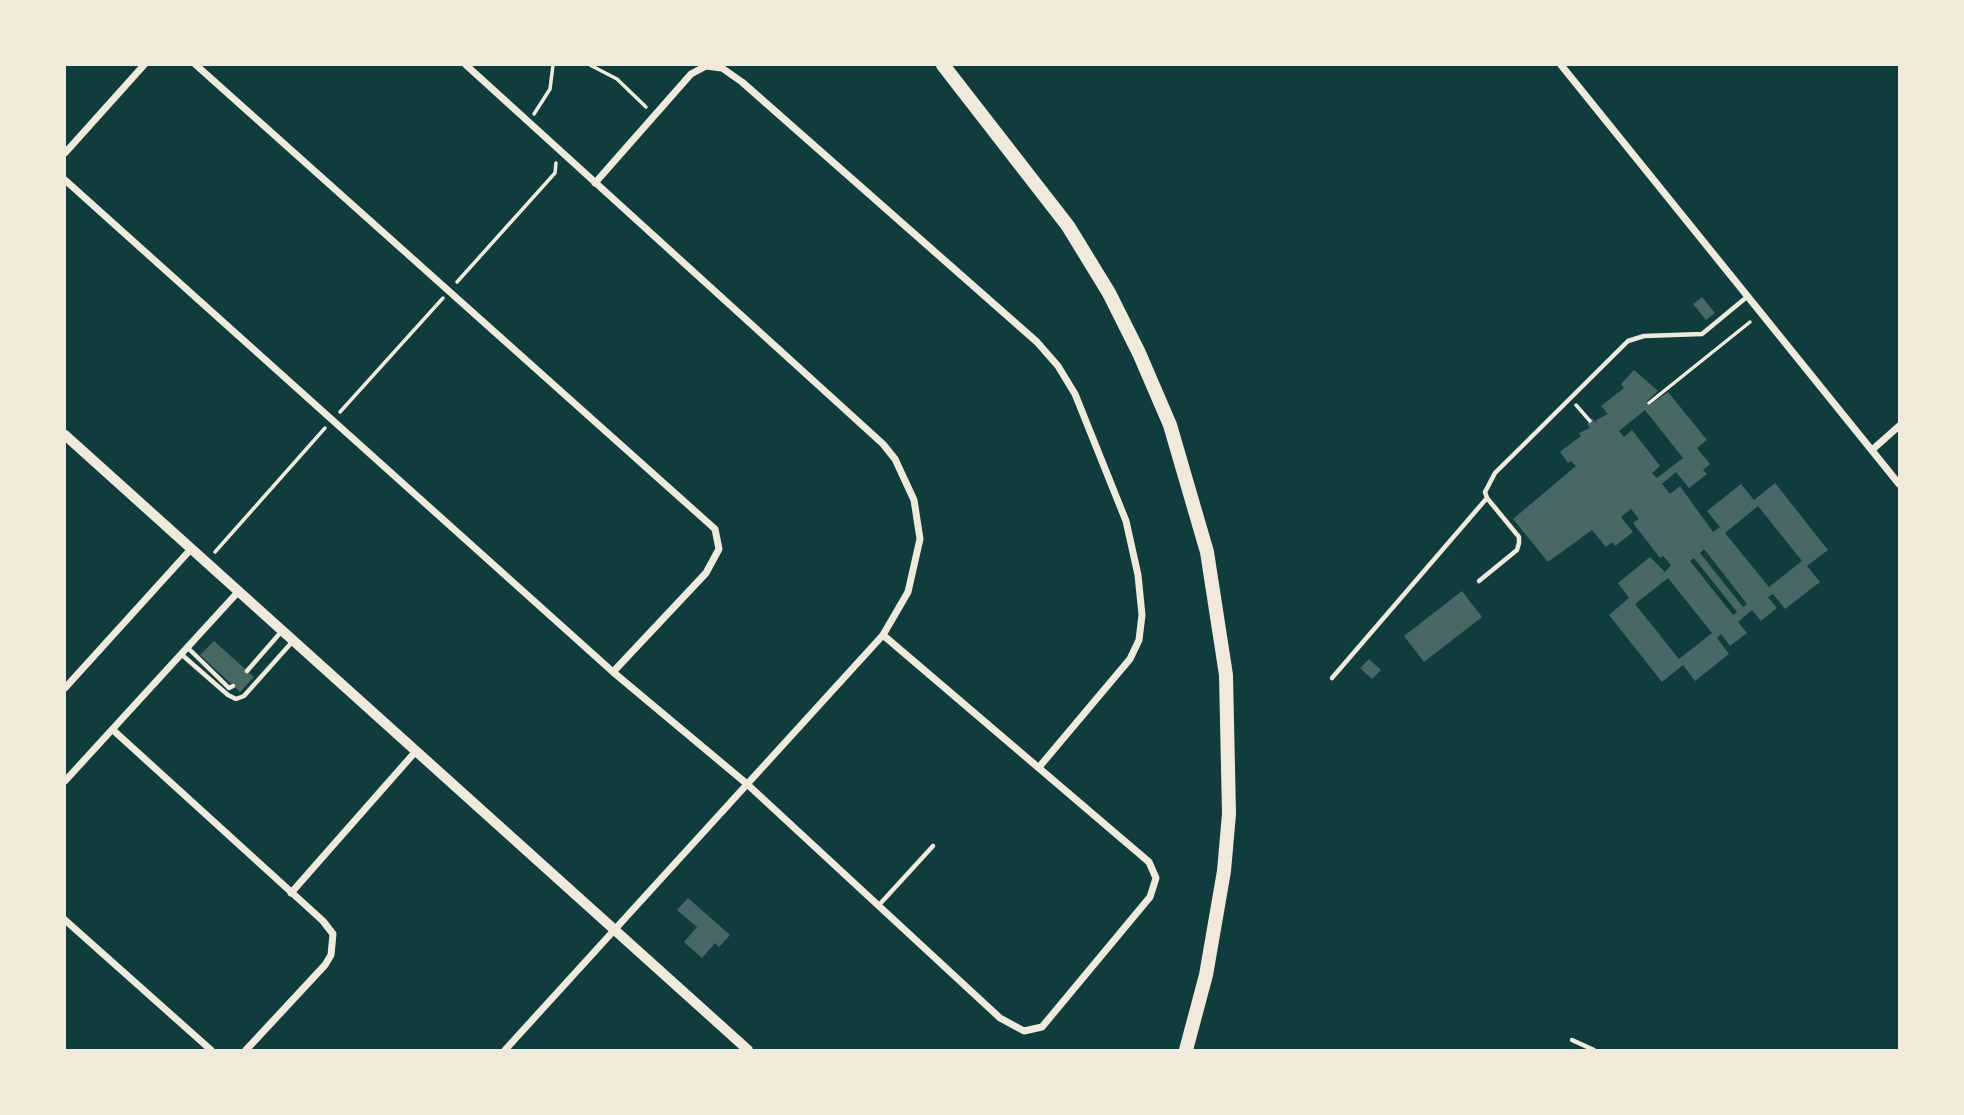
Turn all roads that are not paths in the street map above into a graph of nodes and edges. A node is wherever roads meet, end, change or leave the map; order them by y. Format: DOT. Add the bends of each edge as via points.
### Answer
graph roads {
  1 [pos="144,65"];
  2 [pos="196,65"];
  3 [pos="466,65"];
  4 [pos="943,65"];
  5 [pos="1560,65"];
  6 [pos="65,153"];
  7 [pos="65,180"];
  8 [pos="595,183"];
  9 [pos="1748,296"];
  10 [pos="1899,426"];
  11 [pos="65,435"];
  12 [pos="1871,450"];
  13 [pos="1899,484"];
  14 [pos="1487,498"];
  15 [pos="191,549"];
  16 [pos="1479,582"];
  17 [pos="238,592"];
  18 [pos="282,631"];
  19 [pos="883,635"];
  20 [pos="293,640"];
  21 [pos="188,647"];
  22 [pos="181,654"];
  23 [pos="247,671"];
  24 [pos="613,672"];
  25 [pos="1332,678"];
  26 [pos="233,687"];
  27 [pos="65,688"];
  28 [pos="113,730"];
  29 [pos="416,751"];
  30 [pos="1040,766"];
  31 [pos="65,781"];
  32 [pos="747,784"];
  33 [pos="933,846"];
  34 [pos="291,892"];
  35 [pos="878,906"];
  36 [pos="65,920"];
  37 [pos="614,930"];
  38 [pos="1572,1040"];
  39 [pos="211,1050"];
  40 [pos="246,1050"];
  41 [pos="505,1050"];
  42 [pos="748,1050"];
  43 [pos="1185,1050"];
  44 [pos="1594,1050"];
  1 -- 6 [label="street"];
  2 -- 24 [label="street" via="715,529 719,548 706,573"];
  3 -- 8 [label="street"];
  4 -- 43 [label="main road" via="1047,197 1109,293 1166,415 1207,552 1226,674 1229,814 1209,962"];
  5 -- 9 [label="street"];
  7 -- 24 [label="street"];
  8 -- 19 [label="street" via="895,458 914,500 920,539 908,592"];
  8 -- 30 [label="street" via="699,69 713,66 732,74 1037,342 1067,379 1126,521 1142,622 1130,659"];
  9 -- 12 [label="street"];
  9 -- 14 [label="lane" via="1702,334 1628,341 1495,473 1485,492"];
  10 -- 12 [label="street"];
  11 -- 15 [label="street"];
  12 -- 13 [label="street"];
  14 -- 16 [label="lane" via="1519,543 1517,550"];
  14 -- 25 [label="lane"];
  15 -- 17 [label="street"];
  15 -- 27 [label="street"];
  17 -- 18 [label="street"];
  17 -- 21 [label="street"];
  18 -- 20 [label="street"];
  18 -- 23 [label="lane"];
  19 -- 30 [label="street"];
  19 -- 32 [label="street"];
  20 -- 22 [label="lane" via="244,696 236,699"];
  20 -- 29 [label="street"];
  21 -- 22 [label="street"];
  21 -- 26 [label="lane"];
  22 -- 28 [label="street"];
  24 -- 32 [label="street"];
  28 -- 31 [label="street"];
  28 -- 34 [label="street"];
  29 -- 34 [label="street"];
  29 -- 37 [label="street"];
  30 -- 35 [label="street" via="1149,862 1156,878 1150,897 1042,1027 1024,1031 1000,1018"];
  32 -- 35 [label="street"];
  32 -- 37 [label="street"];
  33 -- 35 [label="lane"];
  34 -- 40 [label="street" via="329,927 334,944 331,955"];
  36 -- 39 [label="street"];
  37 -- 41 [label="street"];
  37 -- 42 [label="street"];
  38 -- 44 [label="lane"];
}
